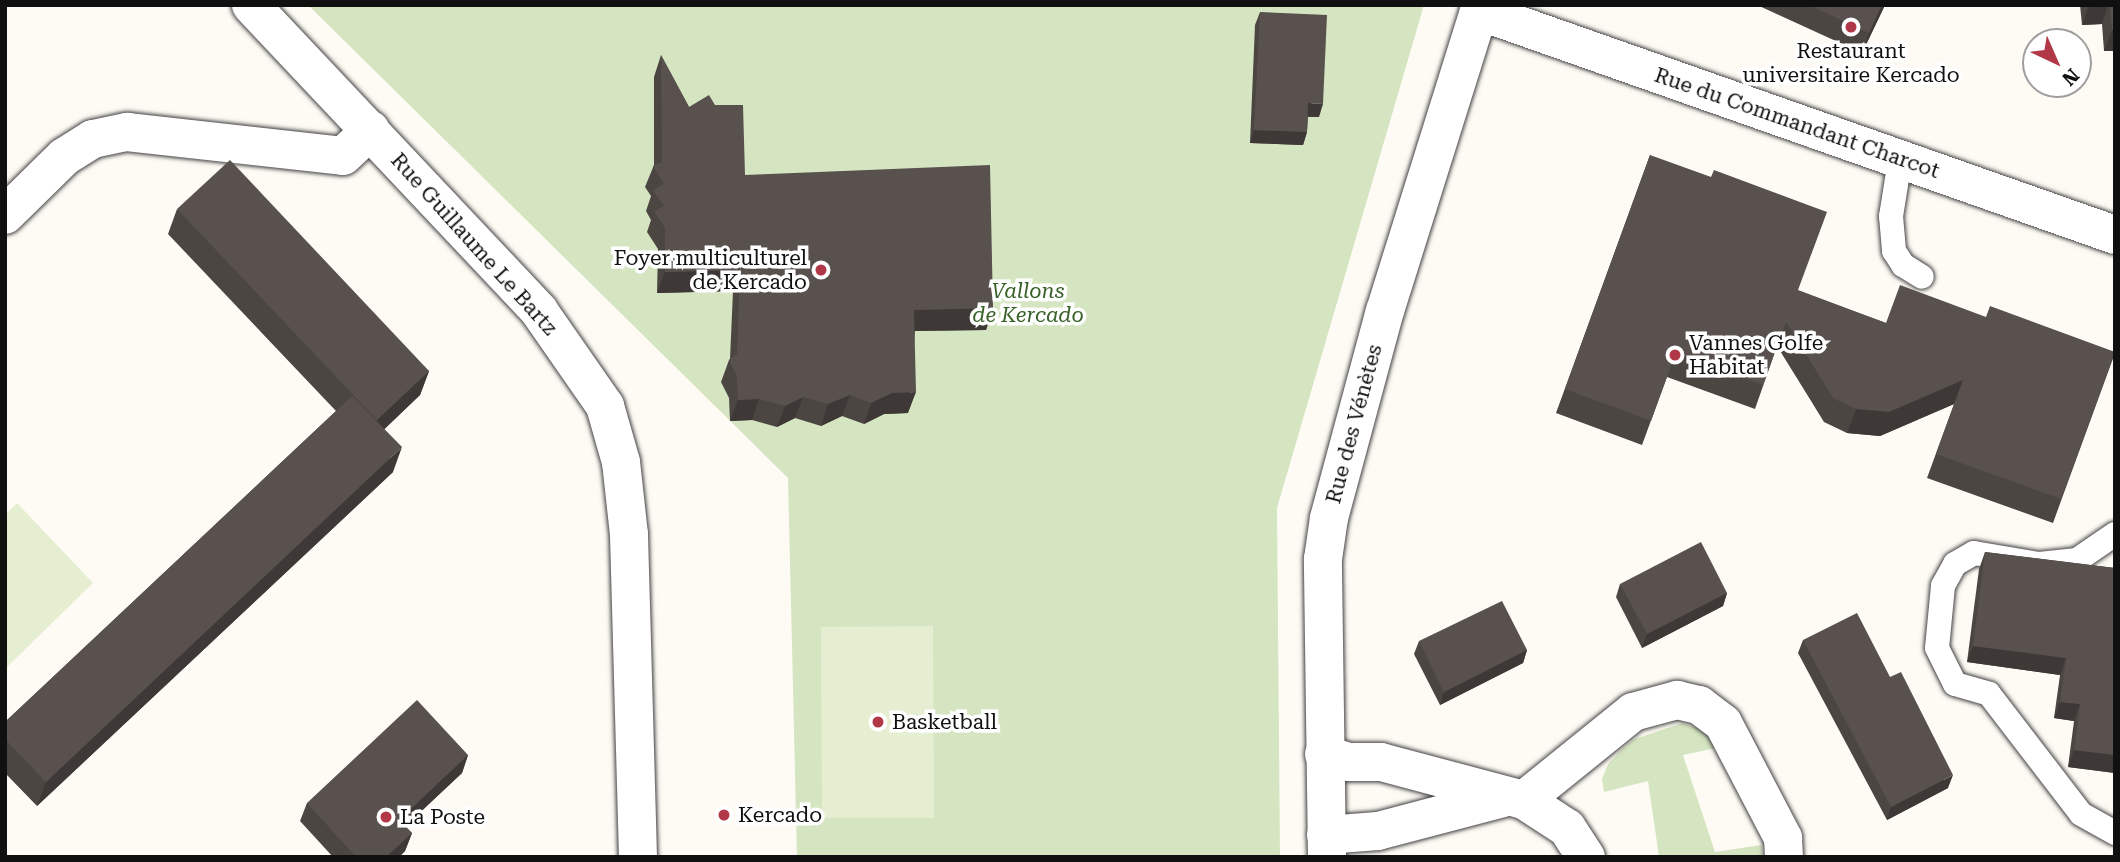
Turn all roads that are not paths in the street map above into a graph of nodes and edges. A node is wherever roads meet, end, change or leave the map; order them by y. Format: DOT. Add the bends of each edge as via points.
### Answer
graph roads {
  1 [pos="251,5"];
  2 [pos="1480,8"];
  3 [pos="371,130"];
  4 [pos="1900,160"];
  5 [pos="5,215"];
  6 [pos="2115,235"];
  7 [pos="1922,277"];
  8 [pos="2115,534"];
  9 [pos="1324,754"];
  10 [pos="1514,798"];
  11 [pos="2115,833"];
  12 [pos="1326,846"];
  13 [pos="638,857"];
  14 [pos="1586,857"];
  15 [pos="1784,857"];
  1 -- 3 [label="street, Rue Guillaume Le Bartz"];
  2 -- 4 [label="street, Rue du Commandant Charcot"];
  2 -- 9 [label="street, Rue des Vénètes" via="1385,311 1329,518 1323,559"];
  3 -- 5 [label="street" via="343,156 127,132 93,139 64,157"];
  3 -- 13 [label="street, Rue Guillaume Le Bartz" via="539,312 605,405 621,463 629,536"];
  4 -- 6 [label="street, Rue du Commandant Charcot"];
  4 -- 7 [label="lane" via="1891,216 1894,251 1903,265"];
  8 -- 11 [label="lane" via="2077,561 2039,564 1975,552 1955,564 1943,586 1937,648 1955,684 1989,694 2081,814"];
  9 -- 10 [label="street" via="1348,762 1381,762"];
  9 -- 12 [label="street, Rue des Vénètes"];
  10 -- 12 [label="street"];
  10 -- 14 [label="street" via="1567,828"];
  10 -- 15 [label="street" via="1633,712 1677,700 1699,705 1723,723 1783,838"];
}
